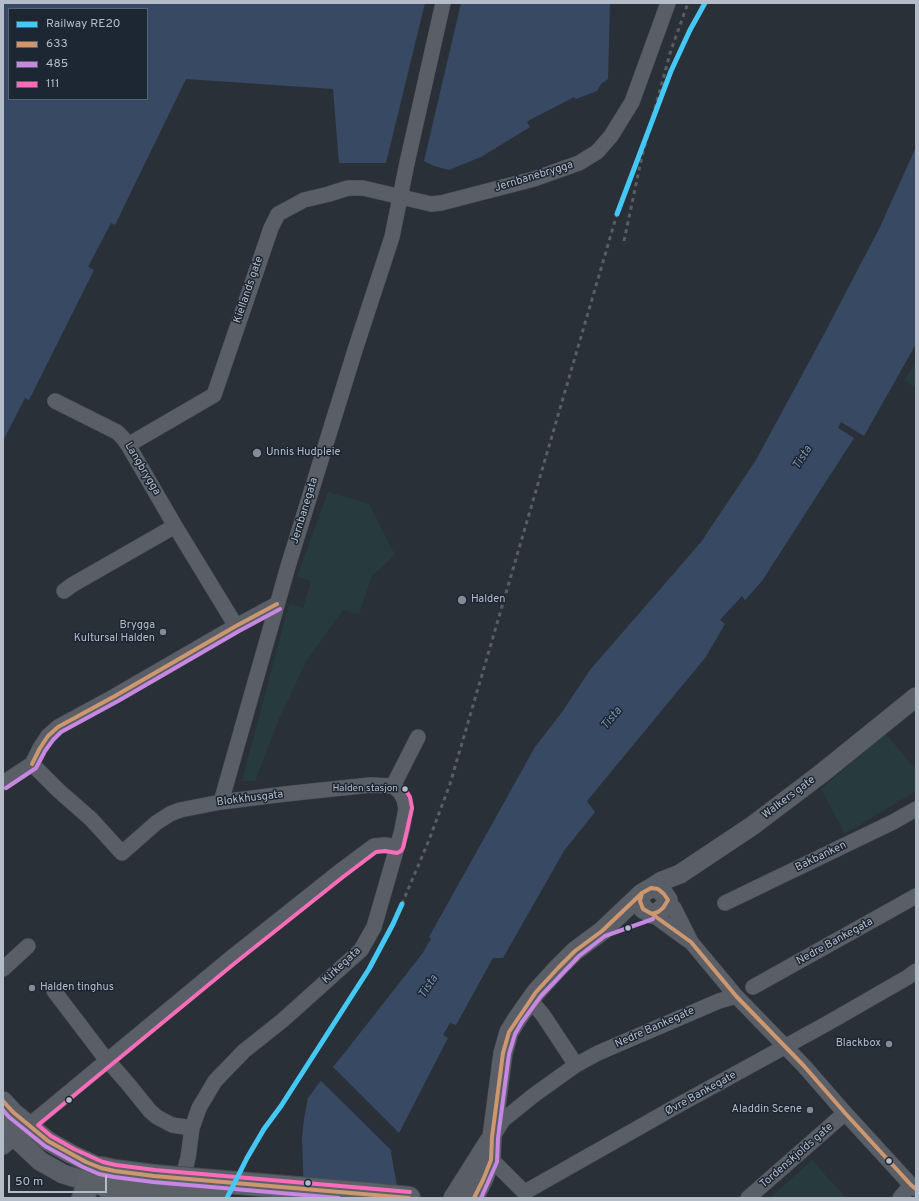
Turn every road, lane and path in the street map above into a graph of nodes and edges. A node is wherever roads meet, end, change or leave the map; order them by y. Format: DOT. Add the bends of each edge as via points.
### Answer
graph roads {
  1 [pos="443,3"];
  2 [pos="668,3"];
  3 [pos="400,197"];
  4 [pos="55,401"];
  5 [pos="128,445"];
  6 [pos="175,526"];
  7 [pos="64,591"];
  8 [pos="277,604"];
  9 [pos="236,626"];
  10 [pos="916,698"];
  11 [pos="418,737"];
  12 [pos="32,764"];
  13 [pos="3,783"];
  14 [pos="393,786"];
  15 [pos="221,802"];
  16 [pos="916,809"];
  17 [pos="397,846"];
  18 [pos="680,874"];
  19 [pos="646,890"];
  20 [pos="916,896"];
  21 [pos="668,901"];
  22 [pos="725,903"];
  23 [pos="651,914"];
  24 [pos="602,931"];
  25 [pos="691,942"];
  26 [pos="28,946"];
  27 [pos="3,969"];
  28 [pos="916,971"];
  29 [pos="753,987"];
  30 [pos="54,991"];
  31 [pos="736,996"];
  32 [pos="529,1001"];
  33 [pos="785,1047"];
  34 [pos="108,1060"];
  35 [pos="576,1065"];
  36 [pos="3,1101"];
  37 [pos="845,1113"];
  38 [pos="29,1125"];
  39 [pos="192,1128"];
  40 [pos="492,1136"];
  41 [pos="7,1137"];
  42 [pos="188,1158"];
  43 [pos="491,1160"];
  44 [pos="152,1183"];
  45 [pos="98,1187"];
  46 [pos="914,1187"];
  47 [pos="178,1198"];
  48 [pos="191,1198"];
  49 [pos="219,1198"];
  50 [pos="407,1198"];
  51 [pos="453,1198"];
  52 [pos="474,1198"];
  53 [pos="748,1198"];
  54 [pos="900,1198"];
  1 -- 3 [label="street, Jernbanegata"];
  2 -- 3 [label="street, Jernbanebrygga" via="632,102 611,136 597,152 579,163 550,174 459,199 431,204"];
  3 -- 5 [label="street, Kiellands gate" via="363,188 348,188 304,200 278,214 270,228 214,395"];
  3 -- 8 [label="street, Jernbanegata" via="392,238"];
  4 -- 5 [label="street, Langbrygga" via="117,432"];
  5 -- 6 [label="street, Langbrygga"];
  6 -- 7 [label="street"];
  6 -- 9 [label="street, Langbrygga"];
  8 -- 9 [label="street"];
  8 -- 15 [label="street, Jernbanegata"];
  9 -- 12 [label="street" via="58,727 48,736"];
  10 -- 18 [label="street, Walkers gate" via="752,826"];
  11 -- 14 [label="street"];
  12 -- 13 [label="street"];
  12 -- 15 [label="street, Blokkhusgata" via="122,853 170,814"];
  14 -- 15 [label="street, Blokkhusgata" via="370,785"];
  14 -- 17 [label="street, Kirkegata" via="400,792 406,808"];
  16 -- 22 [label="street, Bakbanken"];
  17 -- 34 [label="street" via="374,846 231,958"];
  17 -- 39 [label="street, Kirkegata" via="374,927 361,950 228,1066 215,1081 199,1108"];
  18 -- 19 [label="street"];
  18 -- 21 [label="street"];
  19 -- 21 [label="street" via="658,889"];
  19 -- 23 [label="street" via="640,901 643,909"];
  19 -- 24 [label="street"];
  20 -- 29 [label="street, Nedre Bankegata"];
  21 -- 23 [label="street" via="658,912"];
  21 -- 25 [label="street"];
  23 -- 24 [label="street"];
  23 -- 25 [label="street"];
  24 -- 32 [label="street" via="566,959"];
  25 -- 31 [label="street"];
  26 -- 27 [label="street"];
  28 -- 33 [label="street, Øvre Bankegate"];
  30 -- 34 [label="street"];
  31 -- 33 [label="street"];
  31 -- 35 [label="street, Nedre Bankegate" via="598,1053"];
  32 -- 35 [label="street" via="537,1008"];
  32 -- 40 [label="street" via="509,1032 505,1044"];
  33 -- 37 [label="street"];
  33 -- 43 [label="street, Øvre Bankegate" via="525,1192"];
  34 -- 38 [label="street"];
  34 -- 39 [label="street" via="157,1118 172,1125"];
  35 -- 40 [label="street, Nedre Bankegate" via="503,1120"];
  36 -- 38 [label="street"];
  37 -- 46 [label="street"];
  37 -- 53 [label="street, Tordenskjolds gate"];
  38 -- 41 [label="street"];
  38 -- 45 [label="street" via="48,1141 86,1162"];
  39 -- 42 [label="street, Kirkegata"];
  40 -- 43 [label="street"];
  40 -- 51 [label="street"];
  41 -- 45 [label="street" via="63,1174"];
  42 -- 47 [label="street, Kirkegata"];
  42 -- 48 [label="street, Kirkegata"];
  43 -- 52 [label="street"];
  44 -- 45 [label="main road"];
  44 -- 49 [label="main road, bridge"];
  44 -- 50 [label="main road, bridge"];
  46 -- 54 [label="street"];
}
